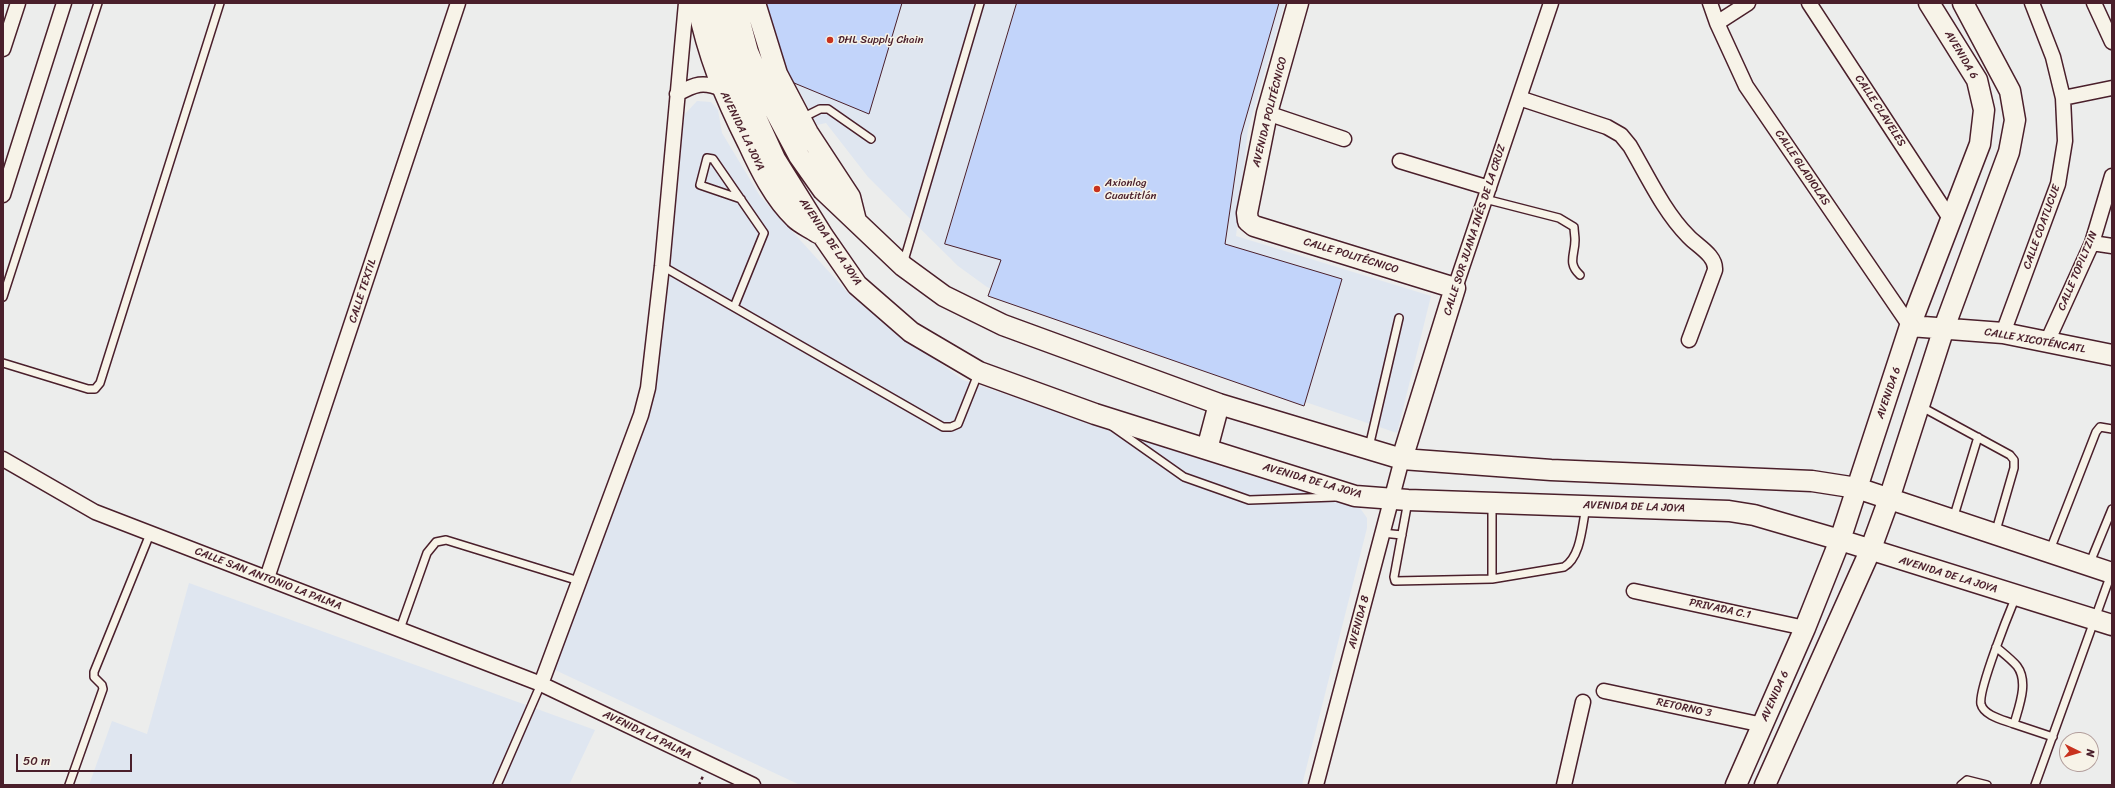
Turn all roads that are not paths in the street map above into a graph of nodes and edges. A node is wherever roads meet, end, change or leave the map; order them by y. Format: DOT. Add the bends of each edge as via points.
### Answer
graph roads {
  1 [pos="18,3"];
  2 [pos="64,3"];
  3 [pos="98,3"];
  4 [pos="220,3"];
  5 [pos="458,3"];
  6 [pos="686,3"];
  7 [pos="696,3"];
  8 [pos="715,3"];
  9 [pos="734,3"];
  10 [pos="755,3"];
  11 [pos="980,3"];
  12 [pos="1298,3"];
  13 [pos="1551,3"];
  14 [pos="1710,3"];
  15 [pos="1748,3"];
  16 [pos="1809,3"];
  17 [pos="1930,3"];
  18 [pos="2032,3"];
  19 [pos="2094,3"];
  20 [pos="1968,11"];
  21 [pos="1717,23"];
  22 [pos="1948,33"];
  23 [pos="2112,42"];
  24 [pos="3,49"];
  25 [pos="2112,88"];
  26 [pos="722,89"];
  27 [pos="677,94"];
  28 [pos="1519,98"];
  29 [pos="2063,98"];
  30 [pos="1267,113"];
  31 [pos="800,119"];
  32 [pos="870,139"];
  33 [pos="1344,139"];
  34 [pos="1400,161"];
  35 [pos="2112,179"];
  36 [pos="1487,193"];
  37 [pos="3,195"];
  38 [pos="741,199"];
  39 [pos="1950,220"];
  40 [pos="1248,221"];
  41 [pos="857,223"];
  42 [pos="823,236"];
  43 [pos="2092,243"];
  44 [pos="2112,246"];
  45 [pos="662,266"];
  46 [pos="903,266"];
  47 [pos="1580,275"];
  48 [pos="1455,288"];
  49 [pos="3,297"];
  50 [pos="734,307"];
  51 [pos="1399,318"];
  52 [pos="1910,326"];
  53 [pos="1944,328"];
  54 [pos="2003,333"];
  55 [pos="1689,340"];
  56 [pos="2047,342"];
  57 [pos="2112,355"];
  58 [pos="3,363"];
  59 [pos="979,372"];
  60 [pos="1218,404"];
  61 [pos="1919,405"];
  62 [pos="1095,414"];
  63 [pos="2112,429"];
  64 [pos="1978,437"];
  65 [pos="1207,449"];
  66 [pos="1368,449"];
  67 [pos="1402,458"];
  68 [pos="3,459"];
  69 [pos="1857,488"];
  70 [pos="1355,496"];
  71 [pos="1889,498"];
  72 [pos="1399,500"];
  73 [pos="1492,502"];
  74 [pos="1586,506"];
  75 [pos="2112,509"];
  76 [pos="1953,520"];
  77 [pos="1382,533"];
  78 [pos="150,534"];
  79 [pos="1994,534"];
  80 [pos="1402,535"];
  81 [pos="1840,540"];
  82 [pos="1870,551"];
  83 [pos="2050,552"];
  84 [pos="2089,565"];
  85 [pos="2112,572"];
  86 [pos="267,578"];
  87 [pos="1492,578"];
  88 [pos="579,581"];
  89 [pos="1634,591"];
  90 [pos="2016,595"];
  91 [pos="2103,623"];
  92 [pos="1805,628"];
  93 [pos="400,629"];
  94 [pos="1996,647"];
  95 [pos="541,684"];
  96 [pos="1604,691"];
  97 [pos="1583,702"];
  98 [pos="2014,724"];
  99 [pos="1763,725"];
  100 [pos="2053,736"];
  101 [pos="1568,784"];
  102 [pos="69,785"];
  103 [pos="497,785"];
  104 [pos="753,785"];
  105 [pos="1316,785"];
  106 [pos="1736,785"];
  107 [pos="1764,785"];
  108 [pos="1962,785"];
  109 [pos="1987,785"];
  110 [pos="2035,785"];
  1 -- 24 [label="street"];
  2 -- 37 [label="street"];
  3 -- 49 [label="lane"];
  4 -- 58 [label="lane" via="100,383 96,389 88,389"];
  5 -- 86 [label="street, CALLE TEXTIL"];
  6 -- 27 [label="street"];
  7 -- 26 [label="main road, AVENIDA LA JOYA" via="705,40"];
  8 -- 42 [label="main road, AVENIDA DE LA JOYA" via="725,43 775,159"];
  9 -- 41 [label="main road" via="748,52 764,92 799,156 823,190"];
  10 -- 31 [label="main road" via="777,74"];
  11 -- 46 [label="lane"];
  12 -- 30 [label="main road, AVENIDA POLITÉCNICO"];
  13 -- 28 [label="street, CALLE SOR JUANA INÉS DE LA CRUZ"];
  14 -- 21 [label="street, CALLE GLADIOLAS"];
  15 -- 21 [label="street"];
  16 -- 39 [label="street, CALLE CLAVELES"];
  17 -- 22 [label="main road, AVENIDA 6"];
  18 -- 29 [label="street, CALLE COATLICUE" via="2053,57"];
  19 -- 23 [label="street"];
  20 -- 22 [label="main road"];
  20 -- 53 [label="main road" via="2010,91 2015,120 2009,152"];
  21 -- 52 [label="street, CALLE GLADIOLAS" via="1746,86"];
  22 -- 39 [label="main road, AVENIDA 6" via="1977,80 1984,110 1980,144"];
  25 -- 29 [label="street"];
  26 -- 27 [label="street" via="709,84 698,85"];
  26 -- 42 [label="main road, AVENIDA LA JOYA" via="775,195 795,218"];
  27 -- 45 [label="street"];
  28 -- 36 [label="street, CALLE SOR JUANA INÉS DE LA CRUZ"];
  28 -- 55 [label="street" via="1607,127 1621,135 1675,221 1716,263"];
  29 -- 54 [label="street, CALLE COATLICUE" via="2065,141 2058,184"];
  30 -- 33 [label="street"];
  30 -- 40 [label="main road, AVENIDA POLITÉCNICO" via="1247,213"];
  31 -- 32 [label="lane" via="820,109 828,109"];
  31 -- 41 [label="main road" via="850,197"];
  34 -- 36 [label="street"];
  35 -- 43 [label="street, CALLE TOPILTZIN"];
  36 -- 47 [label="lane" via="1559,218 1574,227 1575,240 1571,261"];
  36 -- 48 [label="street, CALLE SOR JUANA INÉS DE LA CRUZ"];
  38 -- 38 [label="lane" via="700,185 707,158 713,159"];
  38 -- 50 [label="lane" via="764,233"];
  39 -- 52 [label="main road, AVENIDA 6"];
  40 -- 48 [label="main road, CALLE POLITÉCNICO" via="1254,226"];
  41 -- 46 [label="main road"];
  42 -- 59 [label="main road, AVENIDA DE LA JOYA" via="858,285 875,301 911,332"];
  43 -- 44 [label="street"];
  43 -- 56 [label="street, CALLE TOPILTZIN"];
  45 -- 50 [label="lane"];
  45 -- 88 [label="street" via="647,394"];
  46 -- 60 [label="main road" via="944,296 1003,326"];
  48 -- 67 [label="main road, CALLE SOR JUANA INÉS DE LA CRUZ"];
  50 -- 59 [label="lane" via="943,427 958,424"];
  51 -- 66 [label="lane"];
  52 -- 53 [label="main road, CALLE XICOTÉNCATL"];
  52 -- 69 [label="main road, AVENIDA 6"];
  53 -- 54 [label="main road, CALLE XICOTÉNCATL"];
  53 -- 61 [label="main road"];
  54 -- 56 [label="main road, CALLE XICOTÉNCATL"];
  56 -- 57 [label="main road, CALLE XICOTÉNCATL"];
  59 -- 62 [label="main road, AVENIDA DE LA JOYA"];
  60 -- 65 [label="main road"];
  60 -- 66 [label="main road"];
  61 -- 64 [label="lane"];
  61 -- 71 [label="main road"];
  62 -- 65 [label="main road, AVENIDA DE LA JOYA"];
  62 -- 70 [label="lane" via="1184,477 1249,500"];
  63 -- 83 [label="lane" via="2100,427 2096,432"];
  64 -- 76 [label="lane"];
  64 -- 79 [label="lane" via="2010,454 2014,460 2014,468"];
  65 -- 70 [label="main road, AVENIDA DE LA JOYA"];
  66 -- 67 [label="main road"];
  67 -- 69 [label="main road" via="1551,470 1812,481"];
  67 -- 72 [label="street, AVENIDA 8"];
  68 -- 78 [label="street, CALLE SAN ANTONIO LA PALMA" via="95,512"];
  69 -- 71 [label="main road"];
  69 -- 81 [label="main road, AVENIDA 6"];
  70 -- 72 [label="main road, AVENIDA DE LA JOYA"];
  71 -- 76 [label="main road"];
  71 -- 82 [label="main road"];
  72 -- 73 [label="main road, AVENIDA DE LA JOYA"];
  72 -- 77 [label="street, AVENIDA 8"];
  72 -- 80 [label="lane"];
  73 -- 74 [label="main road, AVENIDA DE LA JOYA"];
  73 -- 87 [label="lane"];
  74 -- 81 [label="main road, AVENIDA DE LA JOYA" via="1729,510"];
  74 -- 87 [label="lane" via="1575,556 1571,563 1564,567"];
  75 -- 84 [label="lane"];
  76 -- 79 [label="main road"];
  77 -- 80 [label="lane"];
  77 -- 105 [label="street, AVENIDA 8"];
  78 -- 86 [label="street, CALLE SAN ANTONIO LA PALMA"];
  78 -- 102 [label="lane" via="94,672 94,677 102,685 103,690"];
  79 -- 83 [label="main road"];
  80 -- 87 [label="lane" via="1394,577 1396,581"];
  81 -- 82 [label="main road, AVENIDA DE LA JOYA"];
  81 -- 92 [label="main road, AVENIDA 6"];
  82 -- 90 [label="main road, AVENIDA DE LA JOYA"];
  82 -- 107 [label="main road"];
  83 -- 84 [label="main road"];
  84 -- 85 [label="main road"];
  85 -- 91 [label="lane"];
  86 -- 93 [label="street, CALLE SAN ANTONIO LA PALMA"];
  88 -- 93 [label="lane" via="446,540 436,542 427,553"];
  88 -- 95 [label="street"];
  89 -- 92 [label="street, PRIVADA C.1"];
  90 -- 91 [label="main road, AVENIDA DE LA JOYA"];
  90 -- 94 [label="lane"];
  91 -- 100 [label="lane"];
  92 -- 99 [label="main road, AVENIDA 6"];
  93 -- 95 [label="street, CALLE SAN ANTONIO LA PALMA"];
  94 -- 98 [label="lane" via="2017,667 2022,676 2023,687"];
  94 -- 98 [label="lane" via="1982,692 1981,704 1988,713"];
  95 -- 103 [label="lane"];
  95 -- 104 [label="street, AVENIDA LA PALMA"];
  96 -- 99 [label="street, RETORNO 3"];
  97 -- 101 [label="street"];
  98 -- 100 [label="lane"];
  99 -- 106 [label="main road, AVENIDA 6"];
  100 -- 110 [label="lane"];
  108 -- 109 [label="lane" via="1967,780"];
}
